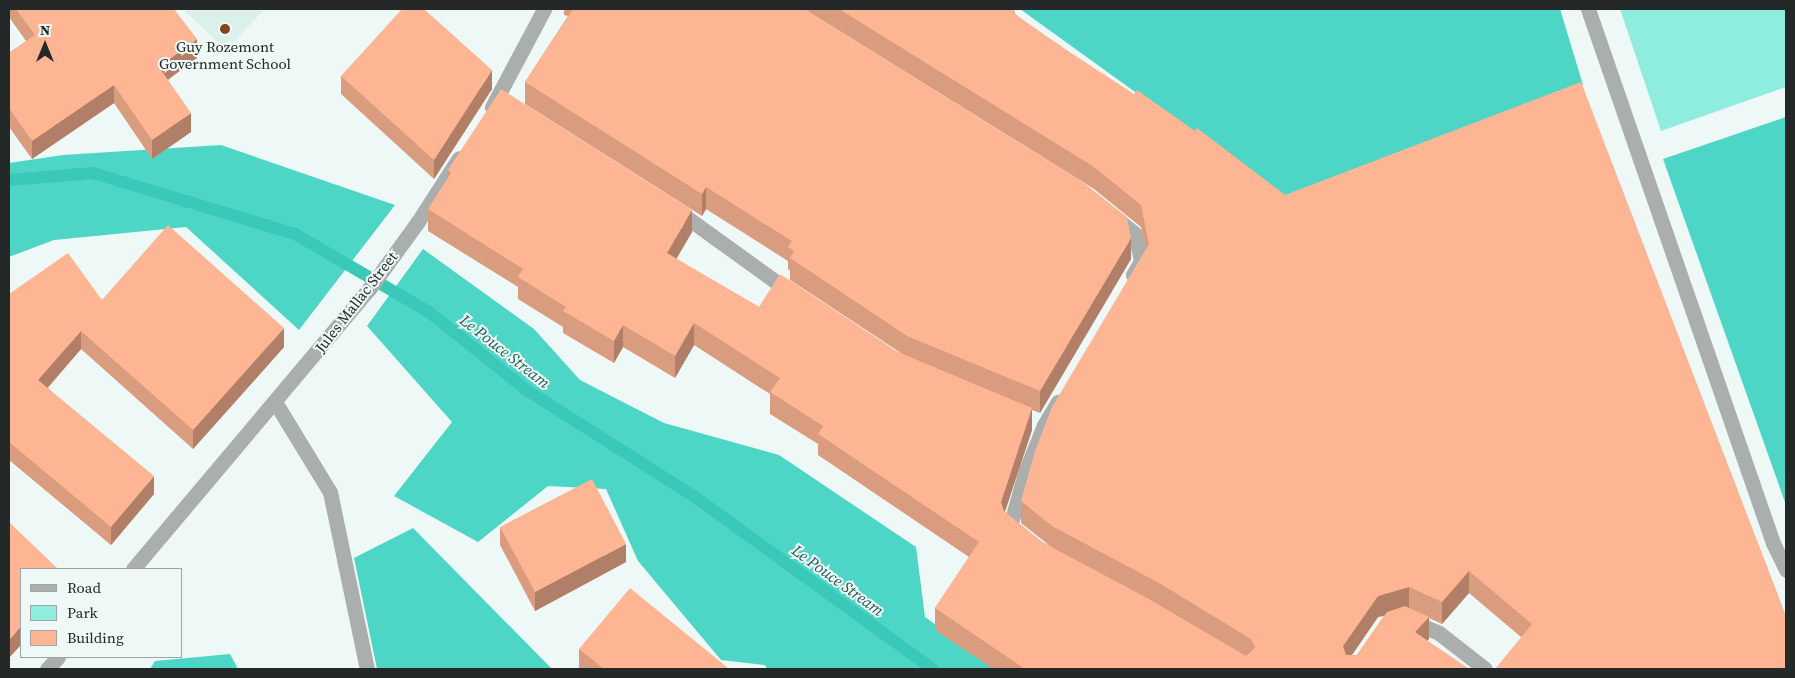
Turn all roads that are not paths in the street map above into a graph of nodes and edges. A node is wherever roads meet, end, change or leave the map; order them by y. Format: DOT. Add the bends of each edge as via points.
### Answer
graph roads {
  1 [pos="544,9"];
  2 [pos="1588,9"];
  3 [pos="498,98"];
  4 [pos="514,108"];
  5 [pos="482,123"];
  6 [pos="466,148"];
  7 [pos="666,201"];
  8 [pos="1104,209"];
  9 [pos="1127,286"];
  10 [pos="800,300"];
  11 [pos="1064,392"];
  12 [pos="275,402"];
  13 [pos="1028,418"];
  14 [pos="1044,425"];
  15 [pos="1032,544"];
  16 [pos="134,568"];
  17 [pos="1786,570"];
  18 [pos="1398,621"];
  19 [pos="57,658"];
  20 [pos="47,669"];
  21 [pos="367,669"];
  22 [pos="1484,669"];
  1 -- 3 [label="street"];
  2 -- 17 [label="street" via="1769,533"];
  3 -- 4 [label="street"];
  3 -- 5 [label="street"];
  6 -- 12 [label="street, Jules Mallac Street" via="369,288"];
  7 -- 10 [label="street"];
  8 -- 9 [label="street" via="1135,234 1141,261"];
  11 -- 14 [label="street"];
  12 -- 16 [label="street, Jules Mallac Street"];
  12 -- 21 [label="street" via="330,492"];
  13 -- 14 [label="street"];
  14 -- 15 [label="street" via="1026,470 1010,526"];
  18 -- 22 [label="street" via="1406,618 1440,633"];
  19 -- 20 [label="street"];
}
